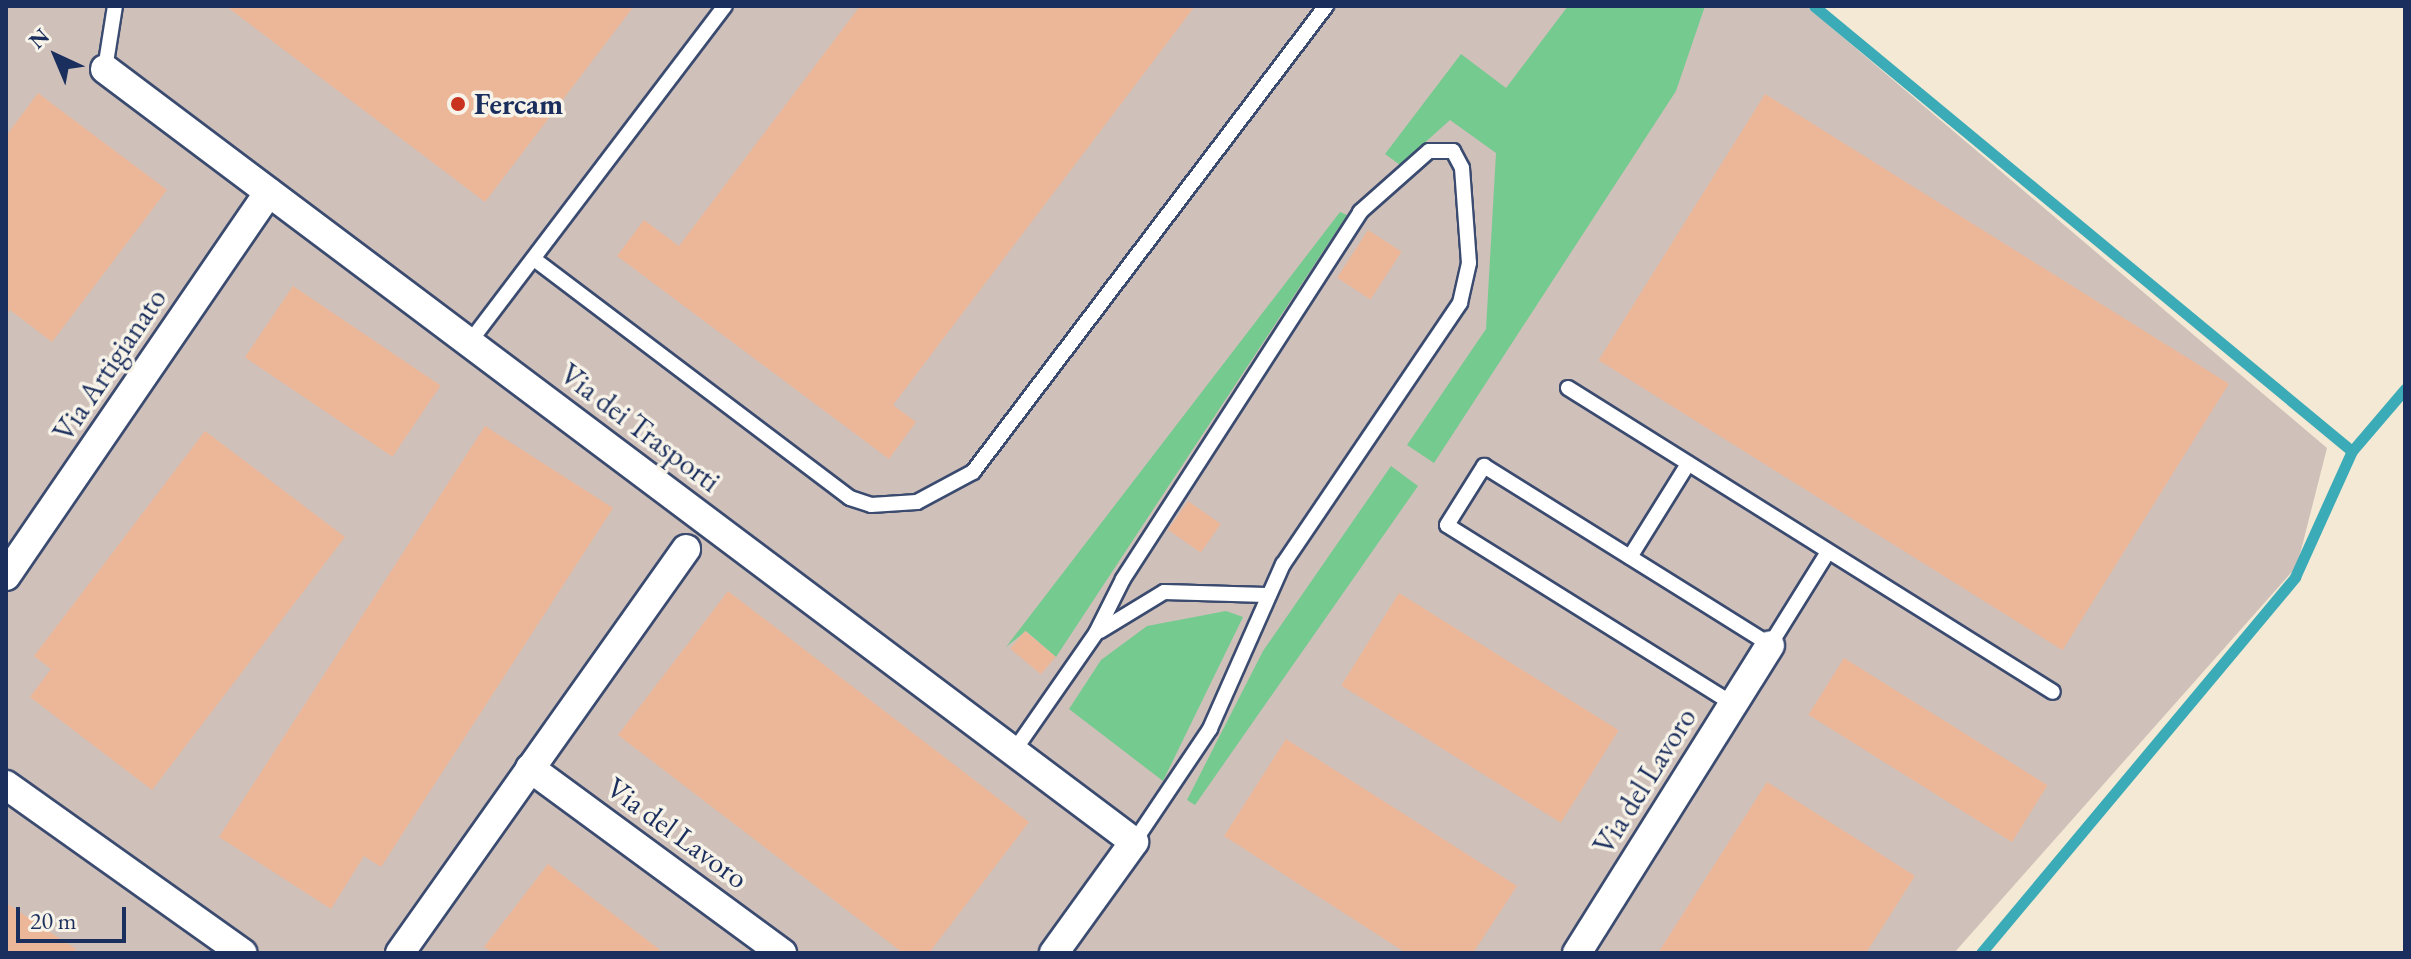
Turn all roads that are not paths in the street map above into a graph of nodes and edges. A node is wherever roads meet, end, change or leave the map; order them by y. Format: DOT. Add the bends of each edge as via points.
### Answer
graph roads {
  1 [pos="115,6"];
  2 [pos="725,6"];
  3 [pos="1326,6"];
  4 [pos="105,69"];
  5 [pos="269,192"];
  6 [pos="534,259"];
  7 [pos="469,343"];
  8 [pos="1568,388"];
  9 [pos="1688,464"];
  10 [pos="686,549"];
  11 [pos="1828,552"];
  12 [pos="1630,557"];
  13 [pos="6,576"];
  14 [pos="1266,595"];
  15 [pos="1096,633"];
  16 [pos="1770,645"];
  17 [pos="2053,692"];
  18 [pos="1733,704"];
  19 [pos="1014,751"];
  20 [pos="530,768"];
  21 [pos="6,785"];
  22 [pos="1134,842"];
  23 [pos="242,953"];
  24 [pos="400,953"];
  25 [pos="782,953"];
  26 [pos="1054,953"];
  27 [pos="1577,953"];
  1 -- 4 [label="lane"];
  2 -- 6 [label="lane"];
  3 -- 6 [label="lane" via="973,472 917,502 871,505 850,498"];
  4 -- 5 [label="street, Via dei Trasporti"];
  5 -- 7 [label="street, Via dei Trasporti"];
  5 -- 13 [label="street, Via Artigianato"];
  6 -- 7 [label="lane"];
  7 -- 19 [label="street, Via dei Trasporti"];
  8 -- 9 [label="lane"];
  9 -- 11 [label="lane"];
  9 -- 12 [label="lane"];
  10 -- 20 [label="street"];
  11 -- 16 [label="lane"];
  11 -- 17 [label="lane"];
  12 -- 16 [label="lane"];
  12 -- 18 [label="lane" via="1484,466 1447,525"];
  14 -- 15 [label="lane" via="1164,592"];
  14 -- 15 [label="lane" via="1463,294 1469,263 1462,168 1448,149 1429,151 1360,212 1123,579"];
  14 -- 22 [label="lane" via="1210,729"];
  15 -- 19 [label="lane"];
  16 -- 18 [label="street, Via del Lavoro"];
  18 -- 27 [label="street, Via del Lavoro"];
  19 -- 22 [label="street, Via dei Trasporti"];
  20 -- 24 [label="street"];
  20 -- 25 [label="street, Via del Lavoro"];
  21 -- 23 [label="street"];
  22 -- 26 [label="street"];
}
